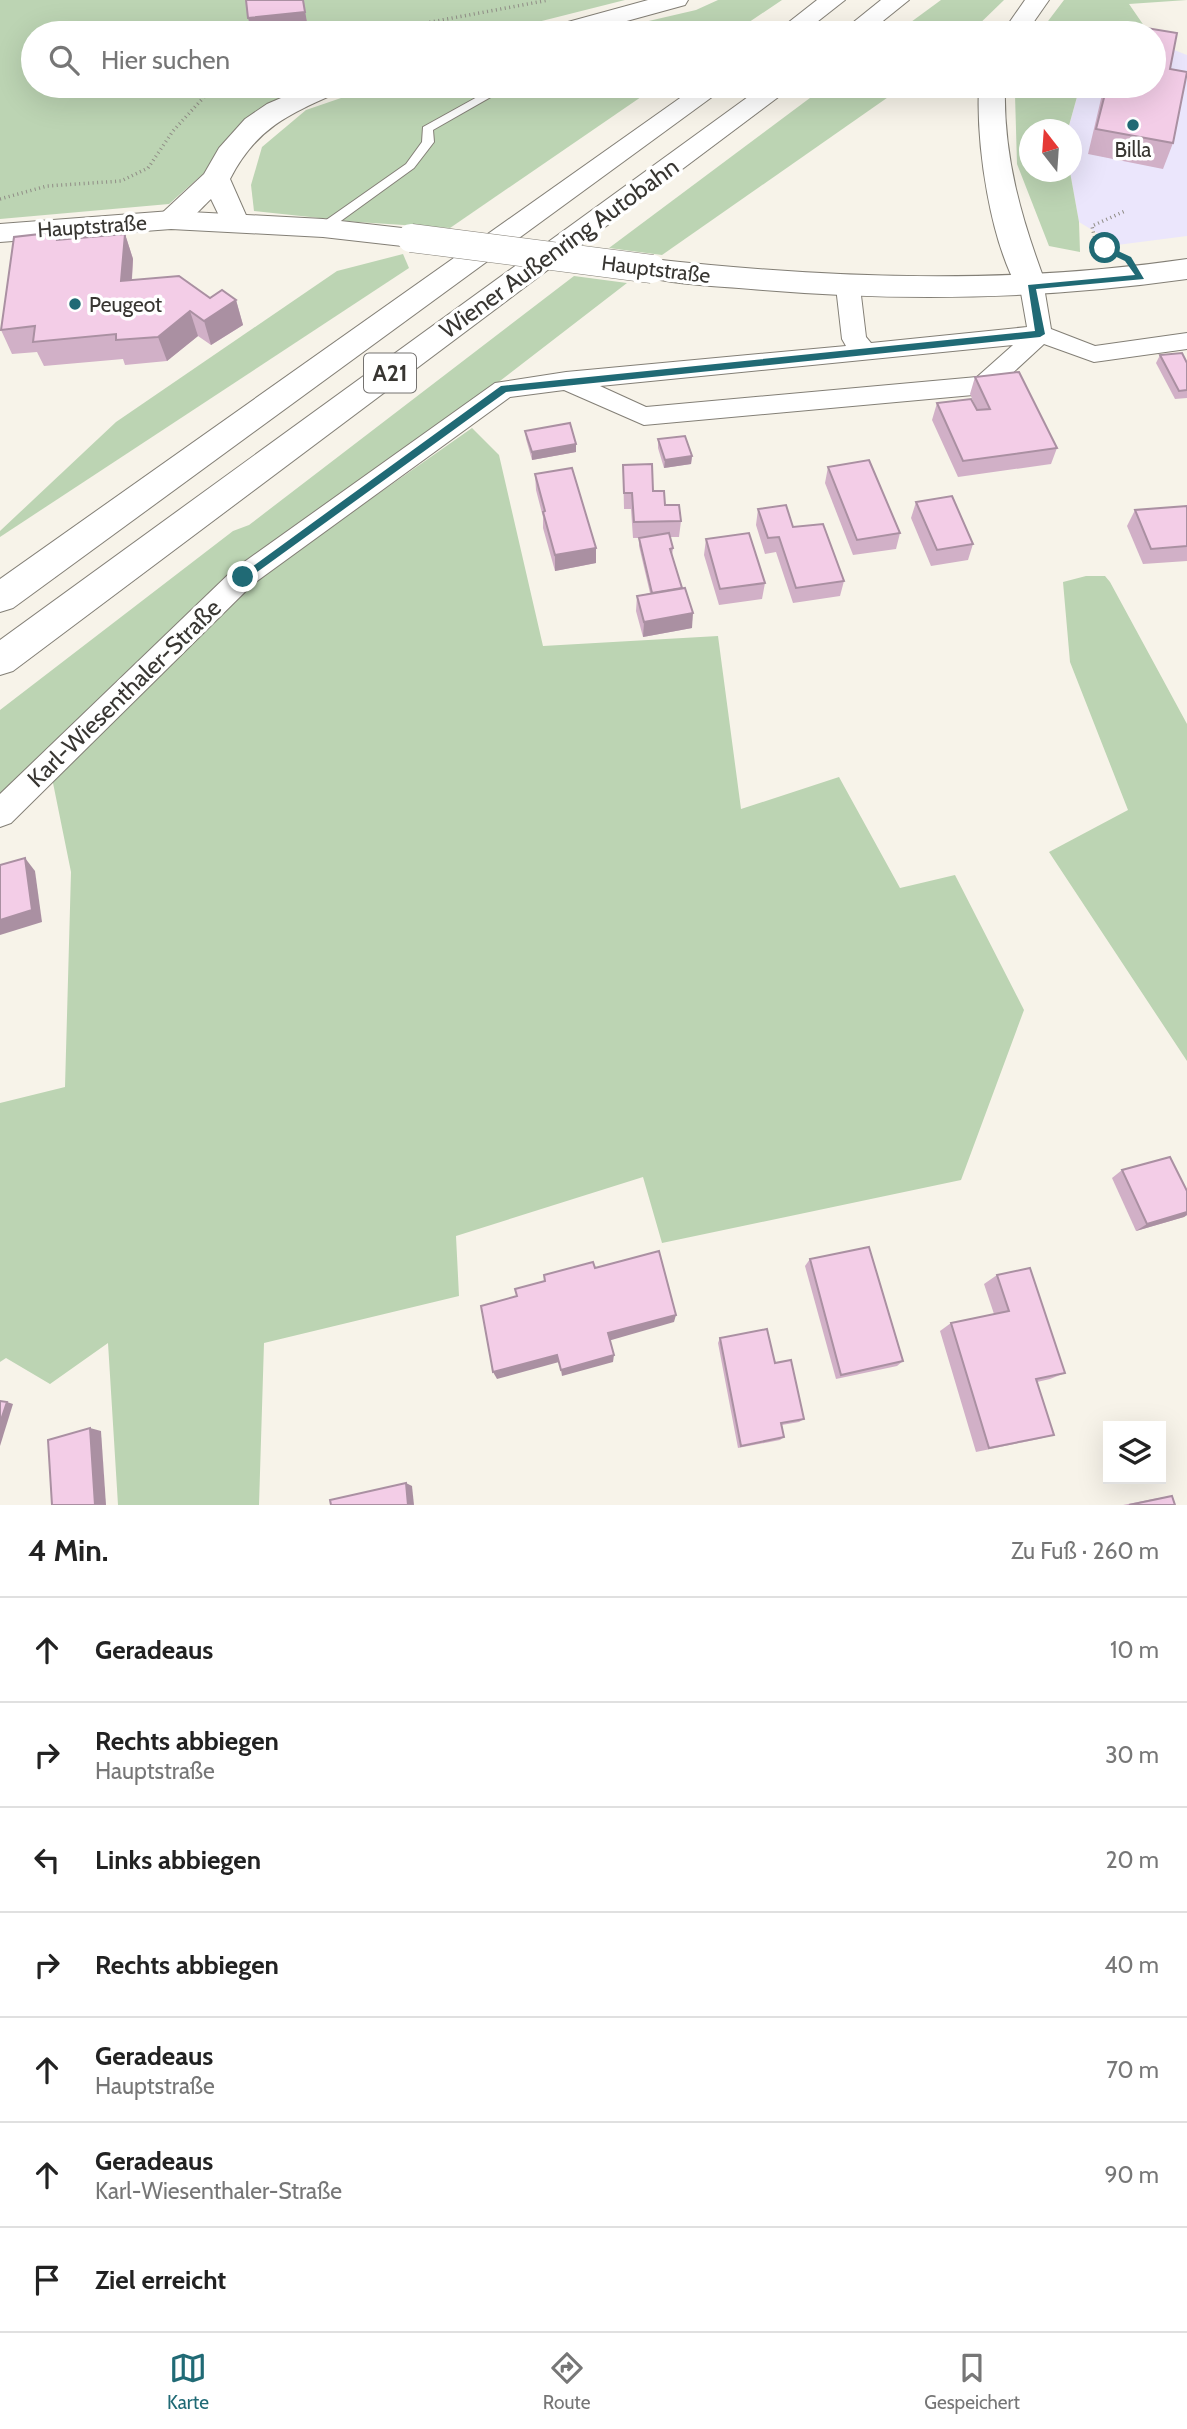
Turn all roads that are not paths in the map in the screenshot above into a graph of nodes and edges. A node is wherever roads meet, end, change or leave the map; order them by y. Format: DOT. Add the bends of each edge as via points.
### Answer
graph roads {
  1 [pos="676,0"];
  2 [pos="834,0"];
  3 [pos="897,0"];
  4 [pos="1037,0"];
  5 [pos="599,21"];
  6 [pos="804,21"];
  7 [pos="868,21"];
  8 [pos="1022,21"];
  9 [pos="301,98"];
  10 [pos="484,98"];
  11 [pos="697,98"];
  12 [pos="764,98"];
  13 [pos="991,98"];
  14 [pos="216,179"];
  15 [pos="171,220"];
  16 [pos="235,222"];
  17 [pos="323,228"];
  18 [pos="0,233"];
  19 [pos="1187,269"];
  20 [pos="848,287"];
  21 [pos="1031,287"];
  22 [pos="1040,334"];
  23 [pos="1187,341"];
  24 [pos="866,352"];
  25 [pos="566,381"];
  26 [pos="0,598"];
  27 [pos="0,660"];
  28 [pos="0,814"];
  1 -- 5 [label="main road"];
  2 -- 6 [label="main road"];
  3 -- 7 [label="main road"];
  4 -- 8 [label="main road"];
  9 -- 14 [label="main road" via="255,125 229,154"];
  10 -- 17 [label="lane" via="427,130 428,142 410,166"];
  11 -- 26 [label="main road, Wiener Außenring Autobahn / A21"];
  12 -- 27 [label="main road, Wiener Außenring Autobahn / A21"];
  13 -- 21 [label="main road" via="989,124 998,179"];
  14 -- 15 [label="main road"];
  14 -- 16 [label="main road"];
  15 -- 16 [label="main road, Hauptstraße"];
  15 -- 18 [label="main road, Hauptstraße"];
  16 -- 17 [label="main road, Hauptstraße"];
  17 -- 20 [label="main road, Hauptstraße, bridge" via="652,269"];
  19 -- 21 [label="main road, Hauptstraße"];
  20 -- 21 [label="main road, Hauptstraße"];
  20 -- 24 [label="street" via="854,340"];
  21 -- 22 [label="street"];
  22 -- 23 [label="street" via="1094,354"];
  22 -- 24 [label="street"];
  22 -- 25 [label="street" via="984,385 644,416"];
  24 -- 25 [label="street"];
  25 -- 28 [label="street, Karl-Wiesenthaler-Straße" via="504,389 243,577"];
}
